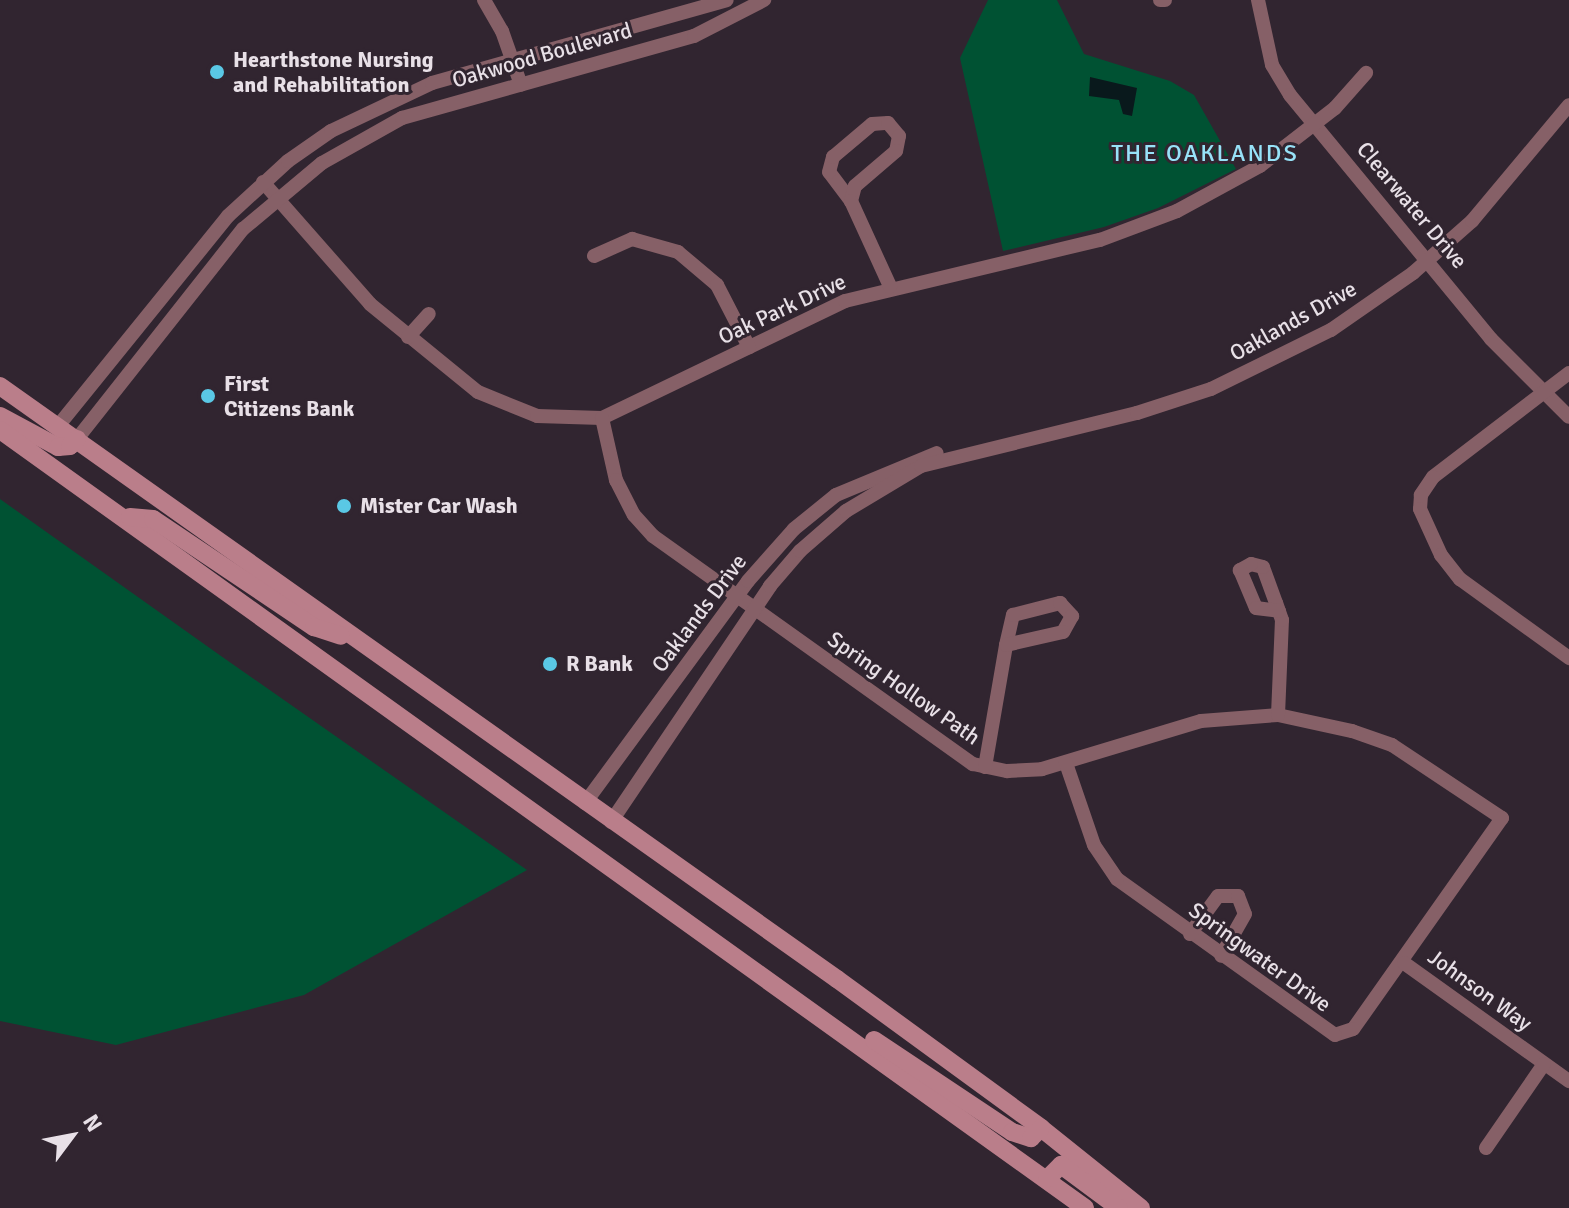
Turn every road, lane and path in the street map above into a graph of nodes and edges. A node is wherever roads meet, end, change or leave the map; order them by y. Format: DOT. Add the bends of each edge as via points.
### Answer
graph roads {
  1 [pos="484,0"];
  2 [pos="727,0"];
  3 [pos="764,0"];
  4 [pos="1258,0"];
  5 [pos="512,60"];
  6 [pos="1366,73"];
  7 [pos="521,85"];
  8 [pos="1569,105"];
  9 [pos="1314,124"];
  10 [pos="263,182"];
  11 [pos="276,198"];
  12 [pos="851,201"];
  13 [pos="594,256"];
  14 [pos="1430,259"];
  15 [pos="890,286"];
  16 [pos="429,314"];
  17 [pos="408,337"];
  18 [pos="749,347"];
  19 [pos="1569,373"];
  20 [pos="0,386"];
  21 [pos="1545,395"];
  22 [pos="0,416"];
  23 [pos="1569,417"];
  24 [pos="602,418"];
  25 [pos="58,426"];
  26 [pos="0,430"];
  27 [pos="77,439"];
  28 [pos="1012,442"];
  29 [pos="128,518"];
  30 [pos="737,597"];
  31 [pos="754,609"];
  32 [pos="1279,611"];
  33 [pos="358,642"];
  34 [pos="1006,645"];
  35 [pos="1569,658"];
  36 [pos="1278,715"];
  37 [pos="1066,763"];
  38 [pos="985,767"];
  39 [pos="585,803"];
  40 [pos="1502,818"];
  41 [pos="611,822"];
  42 [pos="566,832"];
  43 [pos="591,851"];
  44 [pos="1190,934"];
  45 [pos="1221,956"];
  46 [pos="1404,963"];
  47 [pos="838,1029"];
  48 [pos="1544,1064"];
  49 [pos="1569,1081"];
  50 [pos="1041,1128"];
  51 [pos="1486,1148"];
  52 [pos="1047,1179"];
  53 [pos="1085,1208"];
  54 [pos="1119,1208"];
  55 [pos="1141,1208"];
  1 -- 5 [label="street"];
  2 -- 5 [label="street, Oakwood Boulevard"];
  3 -- 7 [label="street, Oakwood Boulevard" via="694,36"];
  4 -- 9 [label="street, Clearwater Drive" via="1272,65"];
  5 -- 7 [label="street"];
  5 -- 10 [label="street, Oakwood Boulevard" via="420,87 370,110"];
  6 -- 9 [label="street, Oak Park Drive"];
  7 -- 11 [label="street, Oakwood Boulevard" via="402,118 322,163"];
  8 -- 14 [label="street, Oaklands Drive" via="1502,190"];
  9 -- 14 [label="street, Clearwater Drive"];
  9 -- 15 [label="street, Oak Park Drive" via="1220,190 1134,229"];
  10 -- 11 [label="street, Oak Park Drive"];
  10 -- 25 [label="street, Oakwood Boulevard" via="219,226"];
  11 -- 17 [label="street, Oak Park Drive" via="370,304"];
  11 -- 27 [label="street, Oakwood Boulevard" via="219,258"];
  12 -- 12 [label="street" via="855,186 896,151 899,136 888,123 872,124 833,157 829,172"];
  12 -- 15 [label="street"];
  13 -- 18 [label="street" via="632,239 678,252 717,285"];
  14 -- 21 [label="street, Clearwater Drive" via="1491,339"];
  14 -- 28 [label="street, Oaklands Drive" via="1331,330 1252,372 1137,413"];
  15 -- 18 [label="street, Oak Park Drive"];
  16 -- 17 [label="street"];
  17 -- 24 [label="street, Oak Park Drive" via="478,392 516,411 559,419"];
  18 -- 24 [label="street, Oak Park Drive"];
  19 -- 21 [label="street"];
  20 -- 25 [label="main road"];
  21 -- 23 [label="street, Clearwater Drive"];
  21 -- 35 [label="street" via="1433,477 1421,495 1420,509 1441,555 1460,579"];
  22 -- 27 [label="main road" via="58,447"];
  24 -- 30 [label="street, Spring Hollow Path" via="616,480 634,515 653,536"];
  25 -- 27 [label="main road"];
  26 -- 29 [label="main road"];
  27 -- 33 [label="main road"];
  28 -- 30 [label="street, Oaklands Drive" via="919,457 836,495 794,529"];
  28 -- 31 [label="street, Oaklands Drive" via="921,466 884,485 820,531"];
  29 -- 33 [label="main road" via="153,519 314,627"];
  29 -- 42 [label="main road"];
  30 -- 31 [label="street, Spring Hollow Path"];
  30 -- 39 [label="street, Oaklands Drive"];
  31 -- 38 [label="street, Spring Hollow Path" via="955,755"];
  31 -- 41 [label="street, Oaklands Drive"];
  32 -- 36 [label="street" via="1285,635"];
  33 -- 39 [label="main road"];
  34 -- 38 [label="street"];
  36 -- 37 [label="street, Spring Hollow Path" via="1201,721"];
  36 -- 40 [label="street, Spring Hollow Path" via="1392,745"];
  37 -- 38 [label="street, Spring Hollow Path" via="1023,772"];
  37 -- 44 [label="street, Springwater Drive" via="1105,864 1124,886"];
  39 -- 41 [label="main road"];
  39 -- 42 [label="main road"];
  40 -- 46 [label="street, Springwater Drive"];
  41 -- 43 [label="main road"];
  41 -- 50 [label="main road"];
  42 -- 43 [label="main road"];
  43 -- 47 [label="main road"];
  44 -- 45 [label="street, Springwater Drive"];
  44 -- 45 [label="street" via="1218,896 1238,896 1245,914"];
  45 -- 46 [label="street, Springwater Drive" via="1335,1035 1353,1029"];
  46 -- 48 [label="street, Johnson Way"];
  47 -- 50 [label="main road" via="861,1031 1012,1132 1031,1138"];
  47 -- 52 [label="main road"];
  48 -- 49 [label="street, Johnson Way"];
  48 -- 51 [label="street"];
  50 -- 55 [label="main road"];
  52 -- 53 [label="main road"];
  52 -- 54 [label="main road" via="1061,1165"];
}
